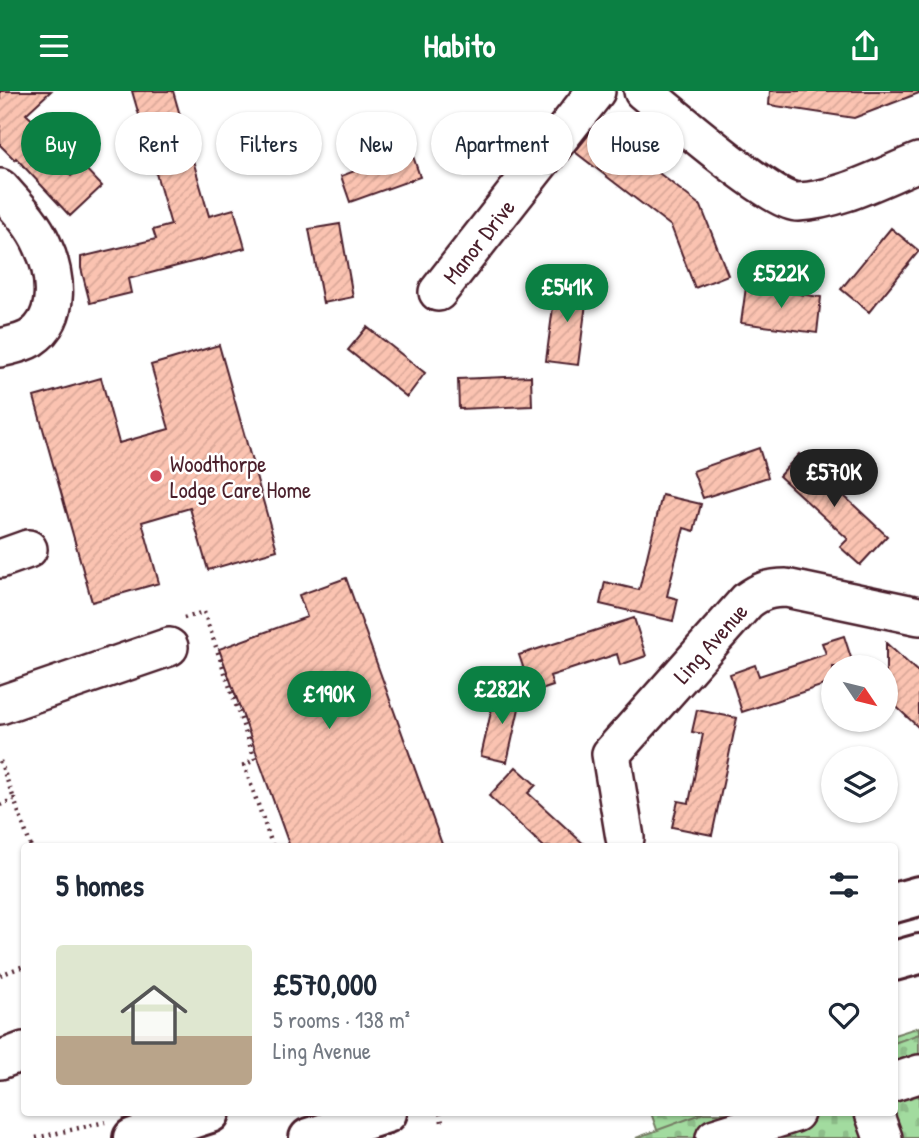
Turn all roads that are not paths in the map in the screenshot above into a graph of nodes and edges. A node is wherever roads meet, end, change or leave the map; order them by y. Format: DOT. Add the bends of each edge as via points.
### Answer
graph roads {
  1 [pos="596,91"];
  2 [pos="643,91"];
  3 [pos="919,162"];
  4 [pos="0,188"];
  5 [pos="438,292"];
  6 [pos="0,348"];
  7 [pos="919,616"];
  8 [pos="174,634"];
  9 [pos="0,705"];
  10 [pos="625,838"];
  11 [pos="919,896"];
  12 [pos="898,902"];
  13 [pos="919,954"];
  14 [pos="898,960"];
  15 [pos="21,1052"];
  16 [pos="0,1060"];
  17 [pos="919,1074"];
  18 [pos="898,1080"];
  19 [pos="194,1116"];
  20 [pos="378,1116"];
  21 [pos="785,1116"];
  22 [pos="875,1116"];
  23 [pos="125,1129"];
  24 [pos="309,1138"];
  25 [pos="715,1138"];
  26 [pos="883,1138"];
  1 -- 5 [label="street, Manor Drive"];
  2 -- 3 [label="street" via="764,186 794,202 829,198"];
  4 -- 6 [label="street" via="42,243 53,292 47,321 34,336"];
  7 -- 10 [label="street, Ling Avenue" via="786,588 759,592 747,601 611,754"];
  8 -- 9 [label="street"];
  11 -- 12 [label="main road"];
  13 -- 14 [label="main road"];
  15 -- 16 [label="street"];
  17 -- 18 [label="street"];
  19 -- 23 [label="main road"];
  20 -- 24 [label="main road"];
  21 -- 25 [label="street"];
  22 -- 26 [label="street"];
}
